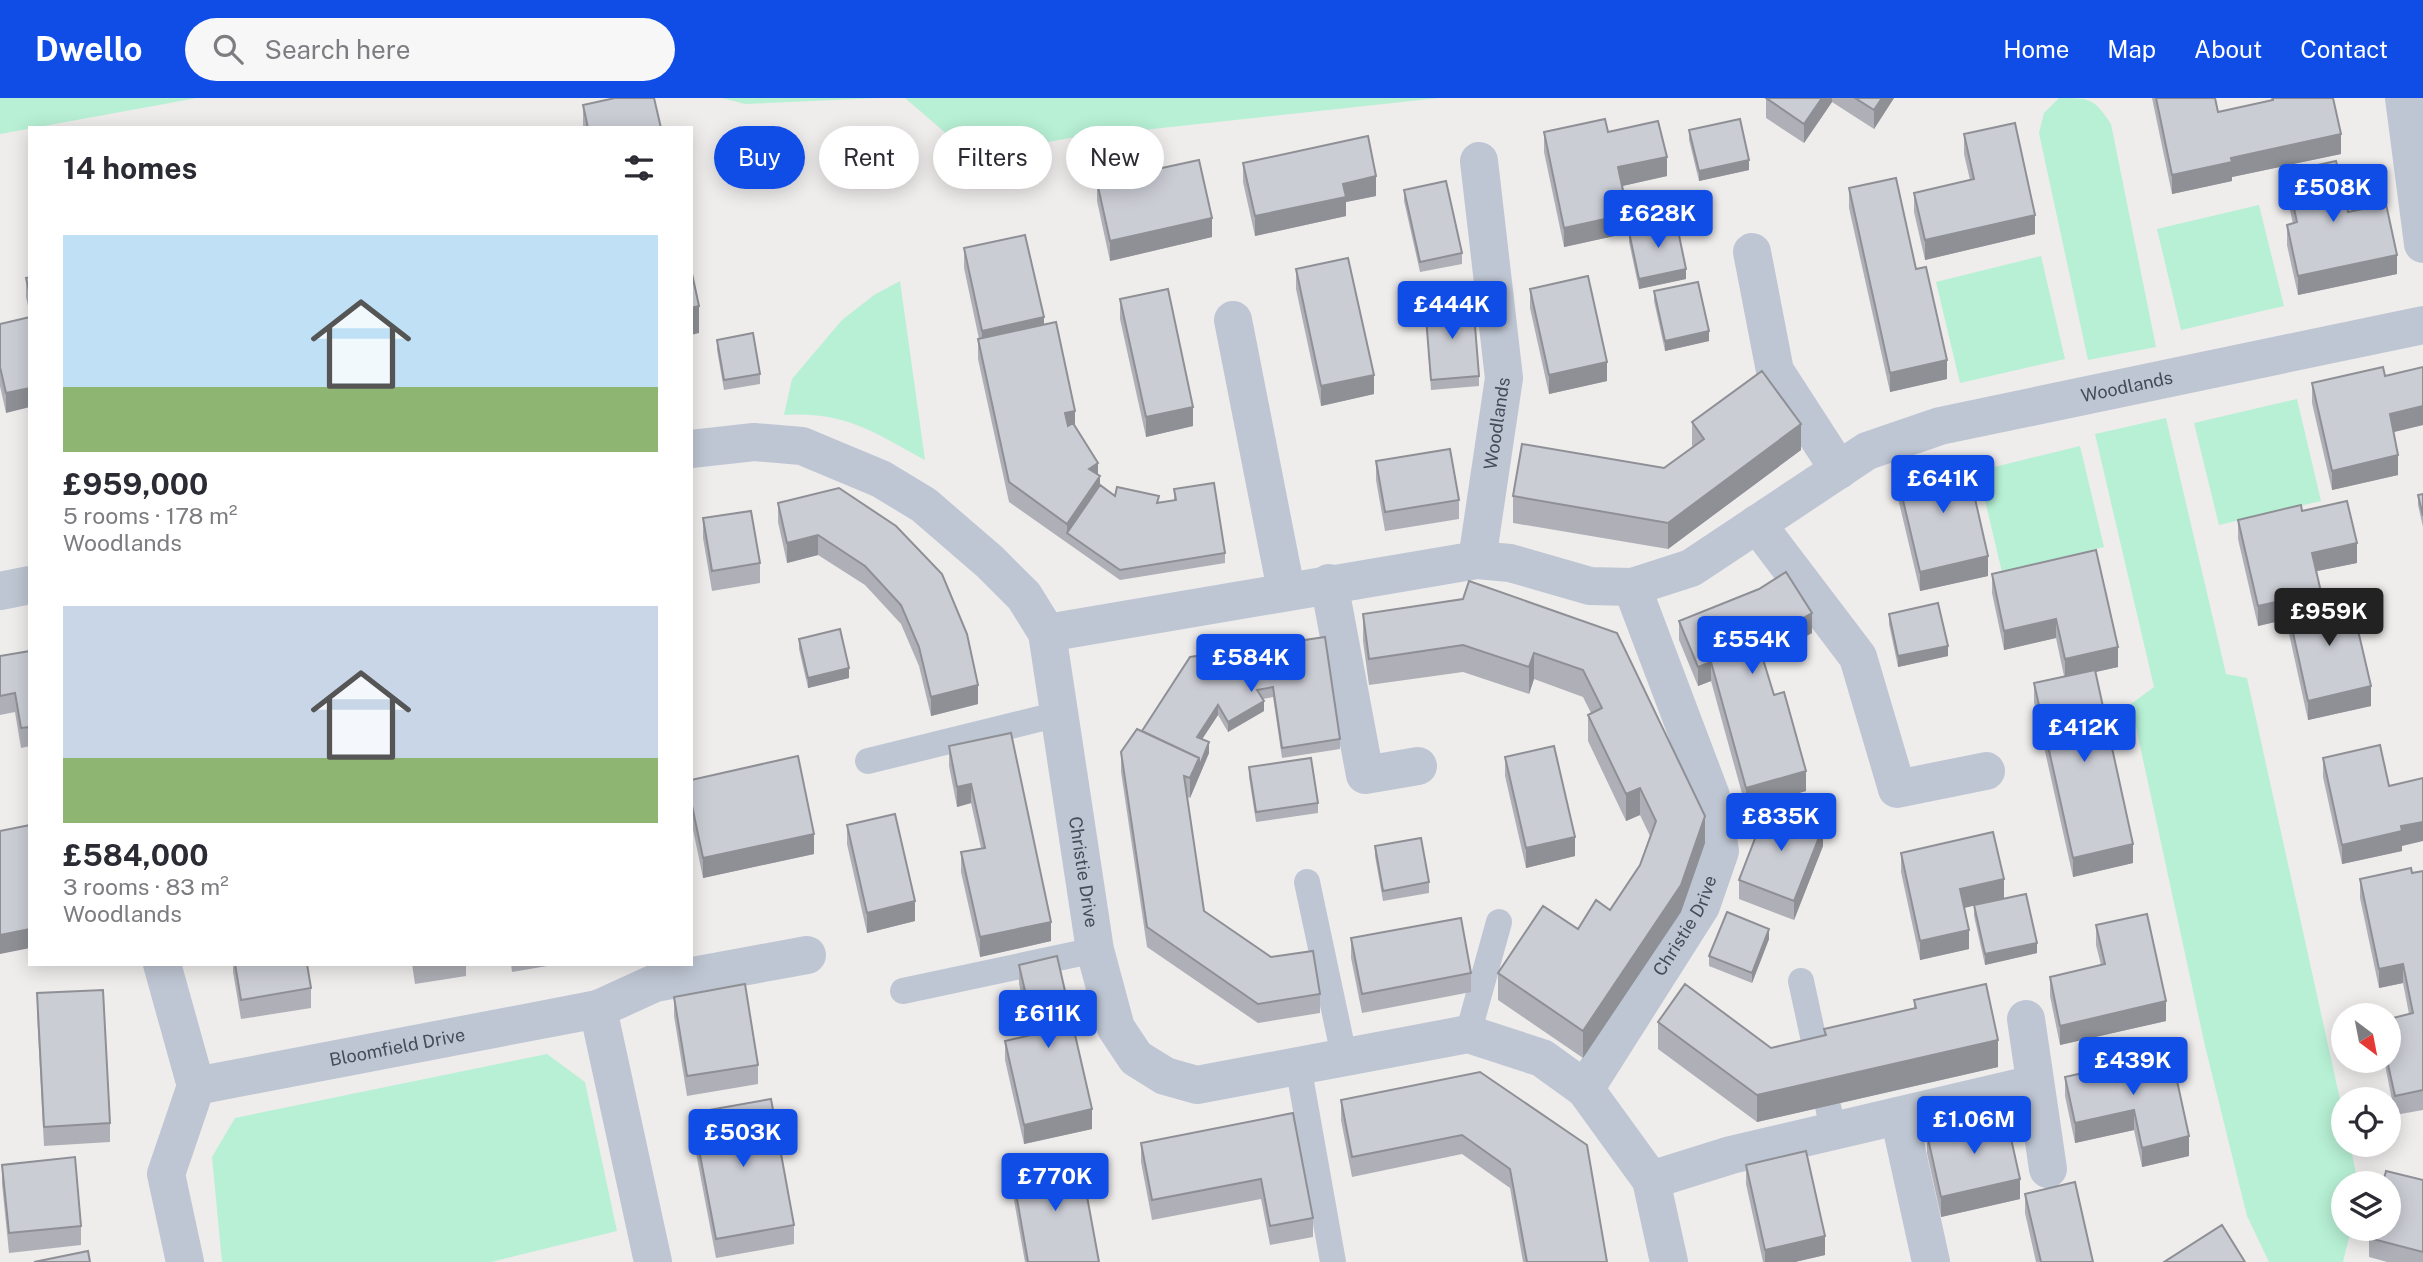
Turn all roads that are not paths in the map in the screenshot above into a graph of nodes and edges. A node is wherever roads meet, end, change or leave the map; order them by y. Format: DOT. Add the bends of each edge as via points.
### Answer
graph roads {
  1 [pos="2404,98"];
  2 [pos="1479,161"];
  3 [pos="2423,244"];
  4 [pos="1752,252"];
  5 [pos="1233,320"];
  6 [pos="2423,326"];
  7 [pos="693,449"];
  8 [pos="1839,470"];
  9 [pos="1757,524"];
  10 [pos="1477,559"];
  11 [pos="1328,583"];
  12 [pos="28,585"];
  13 [pos="1632,587"];
  14 [pos="1286,590"];
  15 [pos="0,592"];
  16 [pos="1047,632"];
  17 [pos="1059,714"];
  18 [pos="868,761"];
  19 [pos="1418,766"];
  20 [pos="1986,771"];
  21 [pos="1307,882"];
  22 [pos="1499,922"];
  23 [pos="1095,950"];
  24 [pos="807,955"];
  25 [pos="163,966"];
  26 [pos="1801,981"];
  27 [pos="903,991"];
  28 [pos="598,1009"];
  29 [pos="2026,1019"];
  30 [pos="1468,1034"];
  31 [pos="1344,1056"];
  32 [pos="1819,1064"];
  33 [pos="1298,1065"];
  34 [pos="2034,1084"];
  35 [pos="196,1086"];
  36 [pos="1585,1089"];
  37 [pos="1899,1116"];
  38 [pos="2048,1169"];
  39 [pos="1651,1180"];
  40 [pos="642,1259"];
  41 [pos="185,1262"];
  42 [pos="1334,1262"];
  43 [pos="1669,1262"];
  44 [pos="1931,1262"];
  1 -- 3 [label="street"];
  2 -- 10 [label="street, Woodlands" via="1504,378"];
  4 -- 8 [label="street" via="1774,371"];
  5 -- 14 [label="street"];
  6 -- 8 [label="street, Woodlands" via="1940,425 1867,451"];
  7 -- 16 [label="street, Christie Drive" via="754,442 802,446 881,479 924,505 990,562 1024,596"];
  8 -- 9 [label="street, Woodlands"];
  9 -- 13 [label="street, Woodlands" via="1692,568"];
  9 -- 20 [label="street" via="1858,657 1897,789"];
  10 -- 11 [label="street, Woodlands"];
  10 -- 13 [label="street, Woodlands" via="1510,563 1590,586"];
  11 -- 14 [label="street, Woodlands"];
  11 -- 19 [label="street" via="1365,775"];
  12 -- 15 [label="street"];
  13 -- 36 [label="street, Christie Drive" via="1711,796 1720,851 1701,906"];
  14 -- 16 [label="street, Woodlands"];
  16 -- 17 [label="street, Christie Drive"];
  17 -- 18 [label="lane"];
  17 -- 23 [label="street, Christie Drive"];
  21 -- 31 [label="lane"];
  22 -- 30 [label="lane"];
  23 -- 27 [label="lane"];
  23 -- 33 [label="street, Christie Drive" via="1116,1028 1136,1058 1165,1076 1197,1085"];
  24 -- 28 [label="street, Bloomfield Drive" via="655,983"];
  25 -- 35 [label="street"];
  26 -- 32 [label="lane"];
  28 -- 35 [label="street, Bloomfield Drive"];
  28 -- 40 [label="street"];
  29 -- 34 [label="street"];
  30 -- 31 [label="street, Christie Drive"];
  30 -- 36 [label="street, Christie Drive" via="1542,1058"];
  31 -- 33 [label="street, Christie Drive"];
  33 -- 42 [label="lane"];
  34 -- 37 [label="street"];
  34 -- 38 [label="street"];
  35 -- 41 [label="street" via="166,1174"];
  36 -- 39 [label="street, Christie Drive"];
  37 -- 39 [label="street" via="1830,1118"];
  37 -- 44 [label="street"];
  39 -- 43 [label="street, Christie Drive"];
}
